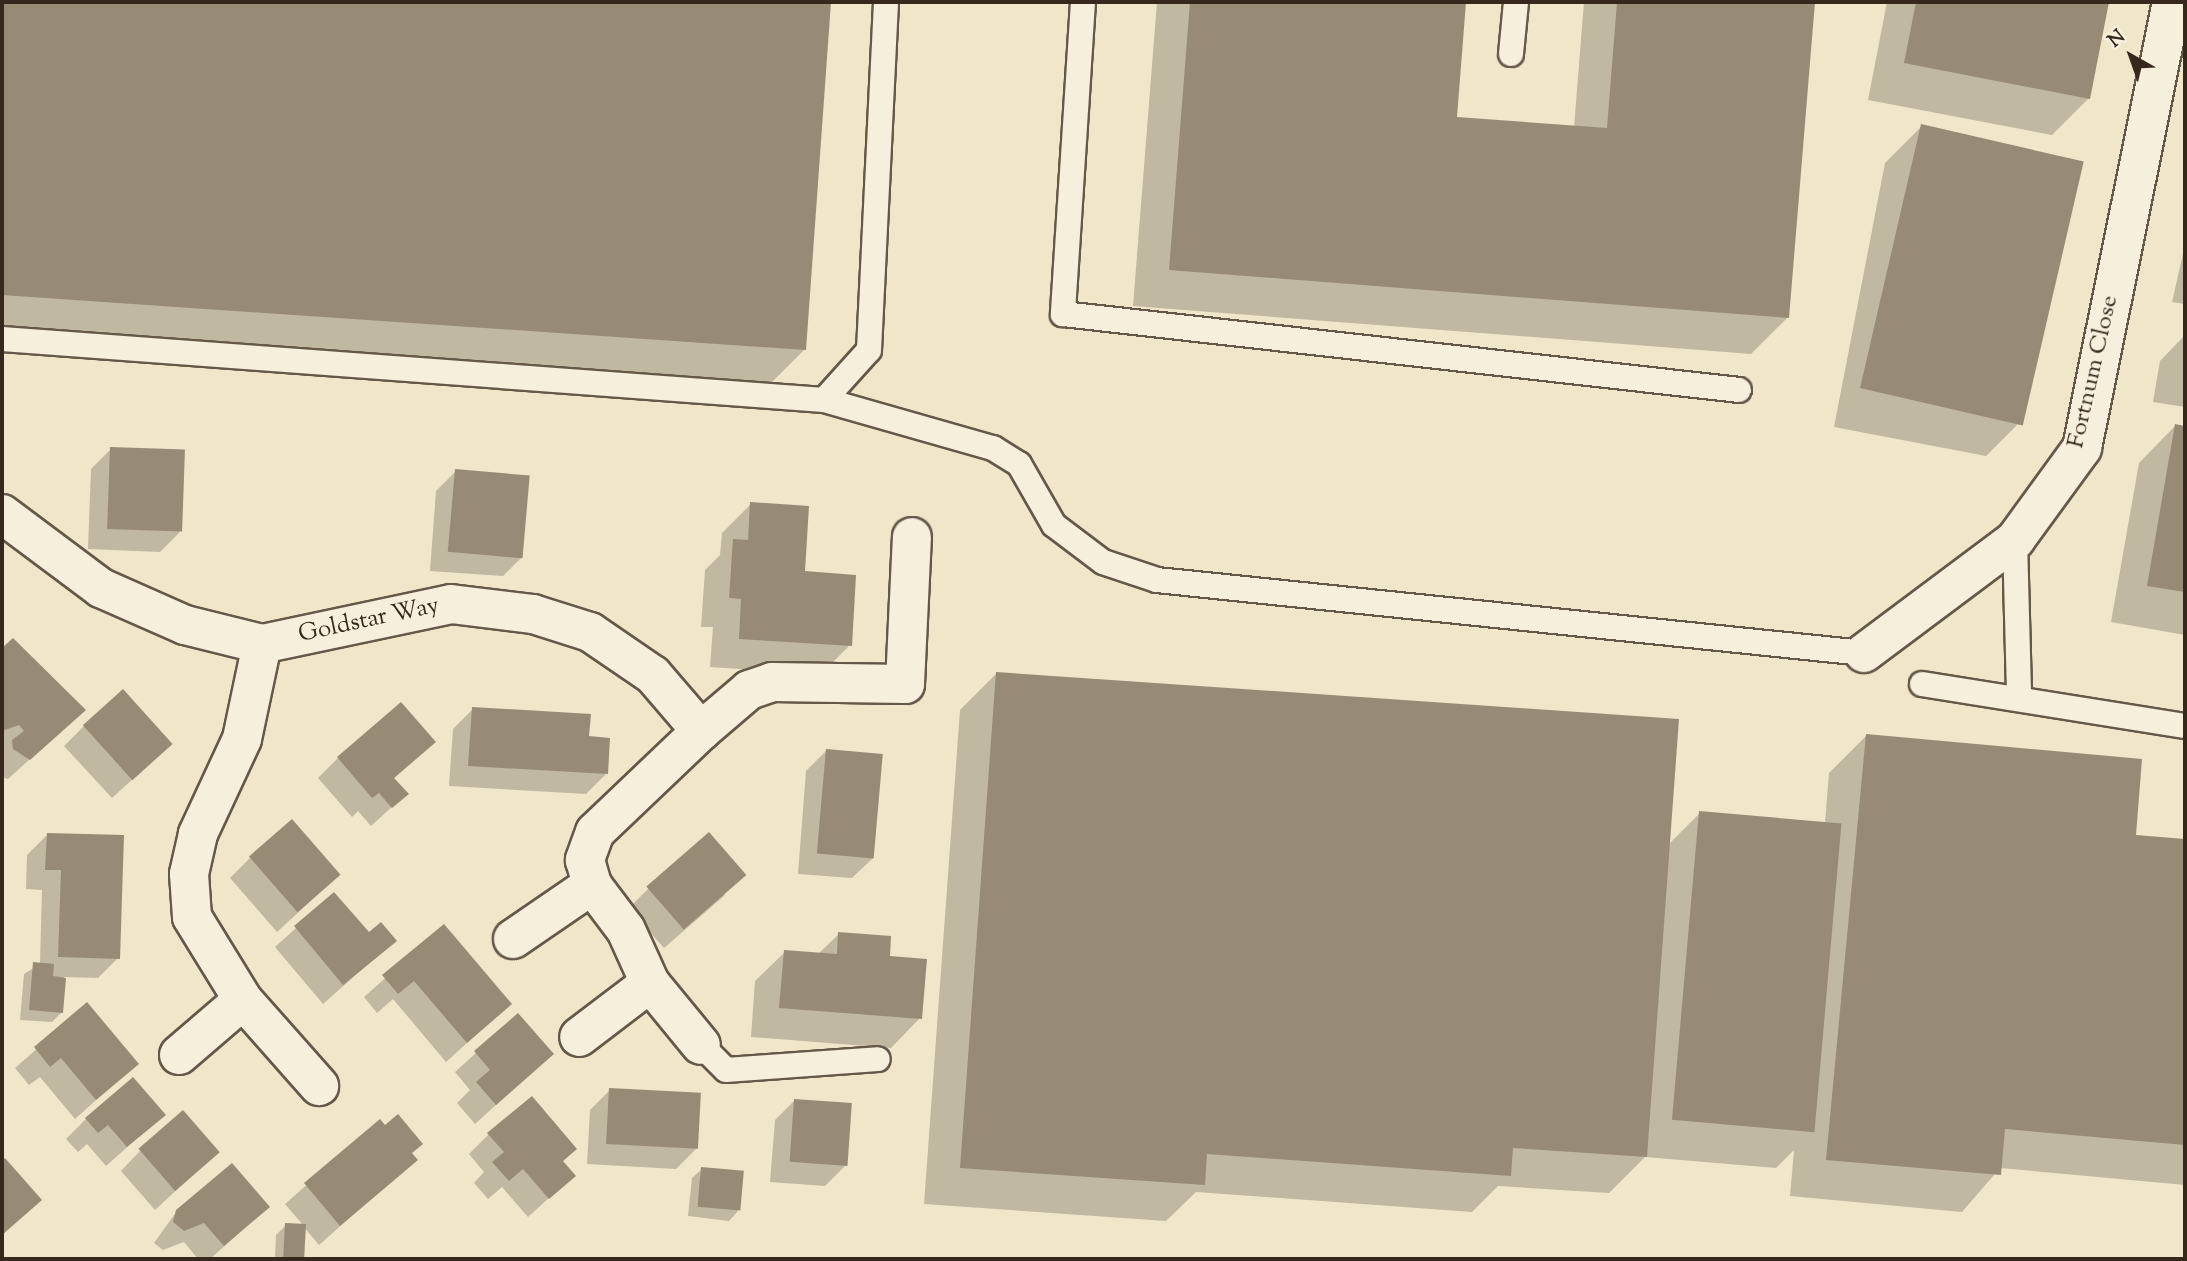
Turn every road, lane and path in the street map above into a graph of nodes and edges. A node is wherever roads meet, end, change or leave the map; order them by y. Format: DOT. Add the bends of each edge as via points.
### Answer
graph roads {
  1 [pos="886,2"];
  2 [pos="1083,2"];
  3 [pos="1516,2"];
  4 [pos="2172,2"];
  5 [pos="1511,54"];
  6 [pos="2,339"];
  7 [pos="1739,390"];
  8 [pos="824,400"];
  9 [pos="2,514"];
  10 [pos="912,537"];
  11 [pos="2015,540"];
  12 [pos="262,644"];
  13 [pos="1864,653"];
  14 [pos="1922,684"];
  15 [pos="2019,695"];
  16 [pos="2185,726"];
  17 [pos="701,731"];
  18 [pos="592,885"];
  19 [pos="513,939"];
  20 [pos="650,982"];
  21 [pos="243,1000"];
  22 [pos="579,1037"];
  23 [pos="701,1045"];
  24 [pos="179,1055"];
  25 [pos="878,1059"];
  26 [pos="319,1086"];
  1 -- 8 [label="lane" via="869,350"];
  2 -- 7 [label="lane" via="1062,314"];
  3 -- 5 [label="lane"];
  4 -- 11 [label="street, Fortnum Close" via="2082,448"];
  6 -- 8 [label="lane"];
  8 -- 13 [label="lane" via="993,448 1019,464 1054,525 1103,562 1157,580"];
  9 -- 12 [label="street, Goldstar Way" via="101,588 185,625"];
  10 -- 17 [label="street" via="905,684 772,682 749,690"];
  11 -- 13 [label="street, Fortnum Close"];
  11 -- 15 [label="lane"];
  12 -- 17 [label="street, Goldstar Way" via="451,604 533,614 590,632 653,675"];
  12 -- 21 [label="street" via="242,739 198,834 188,874 192,917"];
  14 -- 15 [label="lane"];
  15 -- 16 [label="lane"];
  17 -- 18 [label="street" via="595,832 586,860"];
  18 -- 19 [label="street"];
  18 -- 20 [label="street" via="626,930"];
  20 -- 22 [label="street"];
  20 -- 23 [label="street"];
  21 -- 24 [label="street"];
  21 -- 26 [label="street"];
  23 -- 25 [label="lane" via="726,1070"];
}
